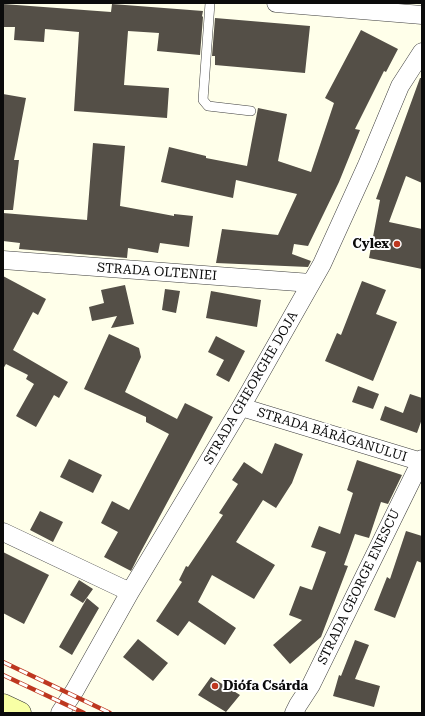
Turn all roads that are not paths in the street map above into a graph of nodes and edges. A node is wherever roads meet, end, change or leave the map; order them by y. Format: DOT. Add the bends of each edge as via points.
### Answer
graph roads {
  1 [pos="210,3"];
  2 [pos="276,3"];
  3 [pos="422,15"];
  4 [pos="422,52"];
  5 [pos="251,111"];
  6 [pos="3,260"];
  7 [pos="311,283"];
  8 [pos="241,407"];
  9 [pos="422,461"];
  10 [pos="3,532"];
  11 [pos="130,592"];
  12 [pos="3,704"];
  13 [pos="20,713"];
  14 [pos="60,713"];
  15 [pos="294,713"];
  1 -- 5 [label="lane" via="203,100 208,106"];
  2 -- 3 [label="street"];
  4 -- 7 [label="street, STRADA GHEORGHE DOJA" via="400,86 337,232"];
  6 -- 7 [label="street, STRADA OLTENIEI"];
  7 -- 8 [label="street, STRADA GHEORGHE DOJA"];
  8 -- 9 [label="street, STRADA BĂRĂGANULUI"];
  8 -- 11 [label="street, STRADA GHEORGHE DOJA"];
  9 -- 15 [label="street, STRADA GEORGE ENESCU" via="311,685"];
  10 -- 11 [label="street"];
  11 -- 14 [label="street, STRADA GHEORGHE DOJA"];
  12 -- 13 [label="main road"];
}
